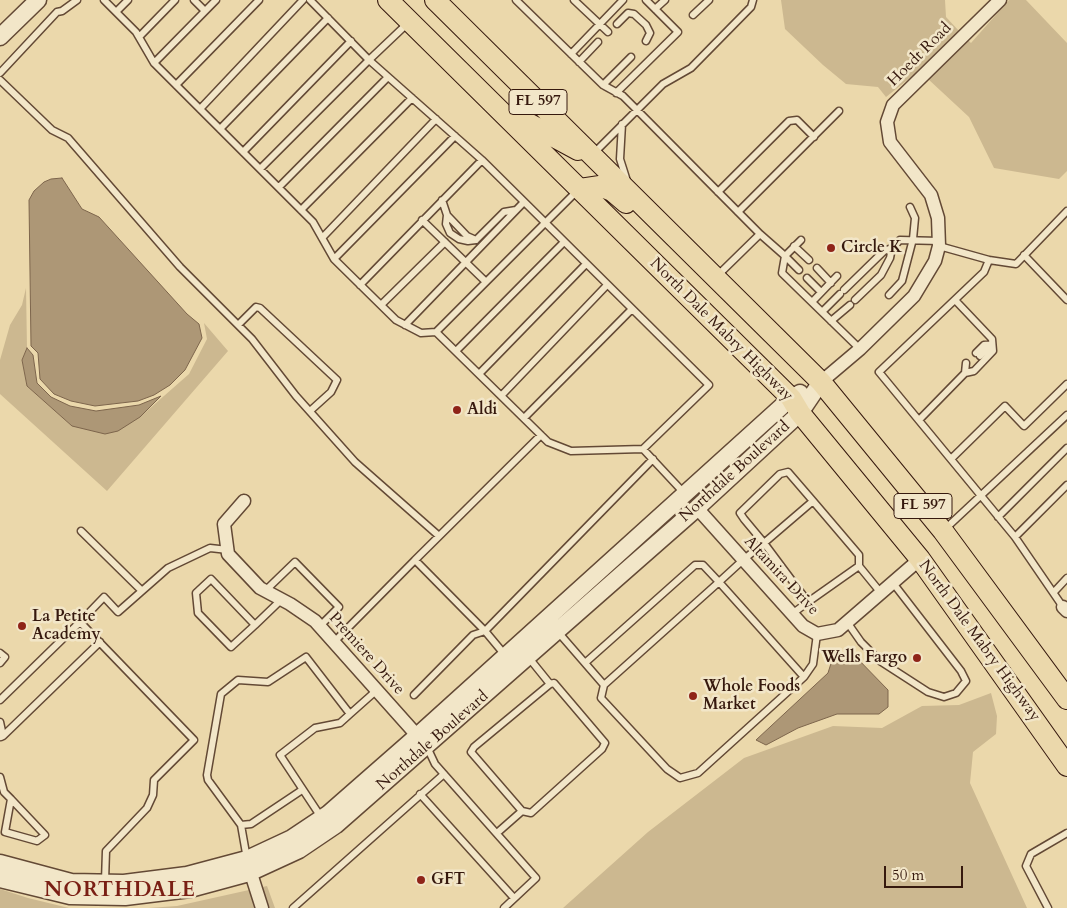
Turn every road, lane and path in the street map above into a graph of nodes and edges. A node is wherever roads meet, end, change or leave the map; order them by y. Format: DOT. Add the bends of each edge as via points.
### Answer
graph roads {
  1 [pos="38,0"];
  2 [pos="77,0"];
  3 [pos="104,0"];
  4 [pos="128,0"];
  5 [pos="175,0"];
  6 [pos="194,0"];
  7 [pos="216,0"];
  8 [pos="259,0"];
  9 [pos="303,0"];
  10 [pos="310,0"];
  11 [pos="388,0"];
  12 [pos="516,0"];
  13 [pos="623,0"];
  14 [pos="646,0"];
  15 [pos="665,0"];
  16 [pos="709,0"];
  17 [pos="753,0"];
  18 [pos="1000,0"];
  19 [pos="578,1"];
  20 [pos="442,2"];
  21 [pos="655,9"];
  22 [pos="205,11"];
  23 [pos="116,12"];
  24 [pos="693,15"];
  25 [pos="328,18"];
  26 [pos="410,21"];
  27 [pos="600,24"];
  28 [pos="617,24"];
  29 [pos="608,32"];
  30 [pos="0,37"];
  31 [pos="139,37"];
  32 [pos="351,41"];
  33 [pos="646,41"];
  34 [pos="598,42"];
  35 [pos="443,54"];
  36 [pos="571,54"];
  37 [pos="630,57"];
  38 [pos="369,60"];
  39 [pos="579,62"];
  40 [pos="154,63"];
  41 [pos="0,73"];
  42 [pos="388,77"];
  43 [pos="0,80"];
  44 [pos="176,85"];
  45 [pos="603,85"];
  46 [pos="616,93"];
  47 [pos="412,98"];
  48 [pos="494,104"];
  49 [pos="200,108"];
  50 [pos="636,110"];
  51 [pos="839,112"];
  52 [pos="436,119"];
  53 [pos="622,124"];
  54 [pos="220,129"];
  55 [pos="455,136"];
  56 [pos="814,137"];
  57 [pos="243,152"];
  58 [pos="591,155"];
  59 [pos="482,160"];
  60 [pos="260,169"];
  61 [pos="278,188"];
  62 [pos="580,188"];
  63 [pos="718,192"];
  64 [pos="634,198"];
  65 [pos="442,200"];
  66 [pos="524,202"];
  67 [pos="910,207"];
  68 [pos="301,210"];
  69 [pos="516,210"];
  70 [pos="1067,211"];
  71 [pos="738,212"];
  72 [pos="422,220"];
  73 [pos="545,223"];
  74 [pos="760,234"];
  75 [pos="322,238"];
  76 [pos="913,239"];
  77 [pos="801,240"];
  78 [pos="445,242"];
  79 [pos="564,242"];
  80 [pos="939,244"];
  81 [pos="794,246"];
  82 [pos="892,248"];
  83 [pos="687,250"];
  84 [pos="1024,255"];
  85 [pos="785,256"];
  86 [pos="334,260"];
  87 [pos="808,260"];
  88 [pos="988,260"];
  89 [pos="466,263"];
  90 [pos="586,264"];
  91 [pos="817,268"];
  92 [pos="799,270"];
  93 [pos="837,276"];
  94 [pos="715,277"];
  95 [pos="807,278"];
  96 [pos="486,282"];
  97 [pos="831,283"];
  98 [pos="360,285"];
  99 [pos="607,285"];
  100 [pos="821,292"];
  101 [pos="889,295"];
  102 [pos="954,300"];
  103 [pos="1067,300"];
  104 [pos="812,302"];
  105 [pos="381,305"];
  106 [pos="632,309"];
  107 [pos="822,312"];
  108 [pos="831,321"];
  109 [pos="238,325"];
  110 [pos="405,326"];
  111 [pos="436,332"];
  112 [pos="992,344"];
  113 [pos="860,349"];
  114 [pos="456,351"];
  115 [pos="978,354"];
  116 [pos="968,365"];
  117 [pos="479,374"];
  118 [pos="965,374"];
  119 [pos="821,382"];
  120 [pos="1067,384"];
  121 [pos="501,396"];
  122 [pos="796,406"];
  123 [pos="310,411"];
  124 [pos="1067,415"];
  125 [pos="524,418"];
  126 [pos="919,420"];
  127 [pos="541,435"];
  128 [pos="739,445"];
  129 [pos="1067,448"];
  130 [pos="643,449"];
  131 [pos="653,459"];
  132 [pos="951,459"];
  133 [pos="1067,485"];
  134 [pos="685,494"];
  135 [pos="982,496"];
  136 [pos="244,501"];
  137 [pos="813,501"];
  138 [pos="697,508"];
  139 [pos="998,517"];
  140 [pos="943,530"];
  141 [pos="81,531"];
  142 [pos="439,536"];
  143 [pos="1015,537"];
  144 [pos="764,543"];
  145 [pos="228,550"];
  146 [pos="920,559"];
  147 [pos="415,560"];
  148 [pos="743,560"];
  149 [pos="632,565"];
  150 [pos="858,566"];
  151 [pos="1067,578"];
  152 [pos="719,582"];
  153 [pos="893,583"];
  154 [pos="142,591"];
  155 [pos="266,591"];
  156 [pos="1054,592"];
  157 [pos="881,593"];
  158 [pos="282,599"];
  159 [pos="808,602"];
  160 [pos="1065,609"];
  161 [pos="792,614"];
  162 [pos="80,622"];
  163 [pos="847,622"];
  164 [pos="255,625"];
  165 [pos="552,625"];
  166 [pos="320,626"];
  167 [pos="485,631"];
  168 [pos="817,634"];
  169 [pos="100,642"];
  170 [pos="334,642"];
  171 [pos="0,652"];
  172 [pos="506,656"];
  173 [pos="528,657"];
  174 [pos="0,663"];
  175 [pos="585,663"];
  176 [pos="804,677"];
  177 [pos="550,684"];
  178 [pos="604,685"];
  179 [pos="377,690"];
  180 [pos="414,695"];
  181 [pos="1067,699"];
  182 [pos="0,700"];
  183 [pos="350,714"];
  184 [pos="0,722"];
  185 [pos="2,737"];
  186 [pos="422,742"];
  187 [pos="1067,766"];
  188 [pos="444,774"];
  189 [pos="0,777"];
  190 [pos="302,790"];
  191 [pos="420,794"];
  192 [pos="11,799"];
  193 [pos="522,811"];
  194 [pos="322,818"];
  195 [pos="242,825"];
  196 [pos="497,833"];
  197 [pos="1067,833"];
  198 [pos="0,863"];
  199 [pos="248,866"];
  200 [pos="0,879"];
  201 [pos="105,882"];
  202 [pos="514,898"];
  203 [pos="262,908"];
  204 [pos="293,908"];
  205 [pos="504,908"];
  206 [pos="1048,908"];
  1 -- 30 [label="street"];
  2 -- 41 [label="lane" via="57,12"];
  3 -- 23 [label="lane"];
  4 -- 23 [label="lane"];
  5 -- 31 [label="lane"];
  6 -- 22 [label="lane"];
  7 -- 22 [label="lane"];
  8 -- 44 [label="lane"];
  9 -- 49 [label="lane"];
  10 -- 25 [label="lane"];
  11 -- 26 [label="main road, North Dale Mabry Highway / FL 597"];
  12 -- 36 [label="lane"];
  13 -- 27 [label="lane"];
  14 -- 21 [label="lane"];
  15 -- 21 [label="lane"];
  16 -- 24 [label="lane"];
  17 -- 50 [label="lane" via="752,7 691,68 663,84"];
  18 -- 80 [label="street, Hoedt Road" via="893,105 887,122 890,142 931,195 938,218"];
  19 -- 27 [label="lane"];
  20 -- 35 [label="main road"];
  20 -- 58 [label="main road, North Dale Mabry Highway / FL 597"];
  21 -- 46 [label="lane" via="678,32"];
  22 -- 40 [label="lane"];
  23 -- 31 [label="lane"];
  25 -- 32 [label="lane"];
  25 -- 54 [label="lane"];
  26 -- 35 [label="main road, North Dale Mabry Highway / FL 597"];
  26 -- 38 [label="lane"];
  27 -- 29 [label="lane"];
  27 -- 36 [label="lane"];
  28 -- 33 [label="lane" via="628,13 634,14 650,33"];
  31 -- 40 [label="lane"];
  32 -- 38 [label="lane"];
  32 -- 57 [label="lane"];
  34 -- 39 [label="lane"];
  35 -- 48 [label="main road, North Dale Mabry Highway / FL 597"];
  36 -- 39 [label="lane"];
  37 -- 45 [label="lane"];
  38 -- 42 [label="lane"];
  38 -- 60 [label="lane"];
  39 -- 45 [label="lane"];
  40 -- 44 [label="lane"];
  42 -- 47 [label="lane"];
  42 -- 61 [label="lane"];
  43 -- 109 [label="lane" via="52,130 68,138 180,267"];
  44 -- 49 [label="lane"];
  45 -- 46 [label="lane"];
  46 -- 50 [label="lane"];
  47 -- 52 [label="lane"];
  47 -- 68 [label="lane"];
  48 -- 58 [label="main road"];
  48 -- 62 [label="main road, North Dale Mabry Highway / FL 597"];
  49 -- 54 [label="lane"];
  50 -- 53 [label="lane"];
  50 -- 63 [label="lane"];
  51 -- 56 [label="lane"];
  52 -- 55 [label="lane"];
  52 -- 75 [label="lane"];
  53 -- 58 [label="lane"];
  53 -- 64 [label="lane" via="620,159"];
  54 -- 57 [label="lane"];
  55 -- 59 [label="lane"];
  55 -- 86 [label="lane"];
  56 -- 63 [label="lane" via="796,120 789,121"];
  56 -- 71 [label="lane"];
  57 -- 60 [label="lane"];
  58 -- 64 [label="main road, North Dale Mabry Highway / FL 597"];
  59 -- 65 [label="lane"];
  59 -- 66 [label="lane"];
  60 -- 61 [label="lane"];
  61 -- 68 [label="lane"];
  62 -- 73 [label="lane"];
  62 -- 83 [label="main road" via="600,186 612,191"];
  62 -- 122 [label="main road, North Dale Mabry Highway / FL 597"];
  63 -- 71 [label="lane"];
  64 -- 83 [label="main road, North Dale Mabry Highway / FL 597"];
  65 -- 69 [label="lane" via="446,215 467,236 476,240 504,212"];
  65 -- 72 [label="lane"];
  66 -- 69 [label="lane"];
  66 -- 73 [label="lane"];
  67 -- 76 [label="lane" via="915,218"];
  68 -- 75 [label="lane"];
  69 -- 89 [label="lane"];
  70 -- 84 [label="lane"];
  71 -- 74 [label="lane"];
  72 -- 78 [label="lane"];
  72 -- 98 [label="lane"];
  73 -- 79 [label="lane"];
  73 -- 96 [label="lane"];
  74 -- 85 [label="lane"];
  74 -- 94 [label="lane"];
  75 -- 86 [label="lane"];
  76 -- 80 [label="lane"];
  76 -- 82 [label="lane" via="900,240"];
  76 -- 101 [label="lane" via="902,281"];
  77 -- 81 [label="lane"];
  78 -- 89 [label="lane"];
  78 -- 105 [label="lane"];
  79 -- 90 [label="lane"];
  79 -- 114 [label="lane"];
  80 -- 88 [label="lane"];
  80 -- 113 [label="street, Hoedt Road" via="935,262 914,296"];
  81 -- 85 [label="lane"];
  81 -- 87 [label="lane"];
  82 -- 107 [label="lane" via="884,251"];
  82 -- 108 [label="lane" via="881,274"];
  83 -- 94 [label="main road, North Dale Mabry Highway / FL 597"];
  84 -- 88 [label="lane" via="1016,264"];
  84 -- 103 [label="lane"];
  85 -- 92 [label="lane"];
  85 -- 104 [label="lane" via="782,273"];
  86 -- 98 [label="lane"];
  88 -- 102 [label="lane" via="984,272"];
  89 -- 96 [label="lane"];
  89 -- 110 [label="lane"];
  90 -- 99 [label="lane"];
  90 -- 117 [label="lane"];
  91 -- 97 [label="lane"];
  93 -- 97 [label="lane"];
  94 -- 119 [label="main road, North Dale Mabry Highway / FL 597"];
  95 -- 100 [label="lane"];
  96 -- 111 [label="lane"];
  97 -- 100 [label="lane"];
  98 -- 105 [label="lane"];
  99 -- 106 [label="lane"];
  99 -- 121 [label="lane"];
  100 -- 104 [label="lane"];
  102 -- 112 [label="lane" via="992,339"];
  102 -- 126 [label="lane" via="879,372"];
  104 -- 107 [label="lane"];
  105 -- 110 [label="lane"];
  106 -- 125 [label="lane"];
  106 -- 130 [label="lane" via="709,385"];
  107 -- 108 [label="lane"];
  108 -- 113 [label="lane"];
  109 -- 123 [label="lane"];
  109 -- 123 [label="lane" via="256,307 260,308 337,380 331,392"];
  110 -- 111 [label="lane" via="420,333"];
  111 -- 114 [label="lane"];
  112 -- 115 [label="lane" via="984,345"];
  112 -- 118 [label="lane" via="993,351 974,371"];
  113 -- 119 [label="street, Hoedt Road"];
  114 -- 117 [label="lane"];
  116 -- 118 [label="lane"];
  117 -- 121 [label="lane"];
  118 -- 126 [label="lane"];
  119 -- 122 [label="street, Northdale Boulevard"];
  119 -- 140 [label="main road, North Dale Mabry Highway / FL 597"];
  120 -- 132 [label="lane" via="1024,426 1005,406"];
  121 -- 125 [label="lane"];
  122 -- 128 [label="street, Northdale Boulevard"];
  122 -- 138 [label="street, Northdale Boulevard"];
  122 -- 146 [label="main road, North Dale Mabry Highway / FL 597"];
  123 -- 142 [label="lane" via="356,462"];
  124 -- 135 [label="lane"];
  125 -- 127 [label="lane"];
  126 -- 132 [label="lane"];
  127 -- 130 [label="lane" via="548,442 571,451"];
  127 -- 142 [label="lane"];
  128 -- 134 [label="street, Northdale Boulevard"];
  128 -- 138 [label="street" via="707,487"];
  129 -- 139 [label="lane"];
  130 -- 131 [label="lane"];
  131 -- 134 [label="lane"];
  131 -- 167 [label="lane"];
  132 -- 135 [label="lane"];
  133 -- 143 [label="lane"];
  134 -- 149 [label="street" via="681,507"];
  134 -- 165 [label="street, Northdale Boulevard"];
  135 -- 139 [label="lane"];
  135 -- 140 [label="lane"];
  136 -- 145 [label="street, Premiere Drive" via="224,524"];
  137 -- 144 [label="lane"];
  137 -- 144 [label="lane" via="788,472 780,474 740,513"];
  137 -- 150 [label="lane" via="859,556"];
  138 -- 148 [label="street, Altamira Drive"];
  138 -- 149 [label="street, Northdale Boulevard"];
  139 -- 143 [label="lane"];
  140 -- 181 [label="main road, North Dale Mabry Highway / FL 597"];
  141 -- 154 [label="lane"];
  142 -- 147 [label="lane"];
  143 -- 156 [label="lane"];
  144 -- 148 [label="lane"];
  144 -- 159 [label="lane"];
  145 -- 154 [label="lane" via="210,548 190,557 168,568"];
  145 -- 155 [label="street, Premiere Drive" via="228,554"];
  146 -- 153 [label="street, Altamira Drive"];
  146 -- 187 [label="main road, North Dale Mabry Highway / FL 597"];
  147 -- 167 [label="lane"];
  147 -- 170 [label="lane"];
  148 -- 152 [label="lane"];
  148 -- 161 [label="street, Altamira Drive"];
  149 -- 165 [label="street, Northdale Boulevard"];
  150 -- 157 [label="lane"];
  150 -- 159 [label="lane"];
  151 -- 156 [label="lane"];
  152 -- 175 [label="lane" via="703,565 695,565"];
  152 -- 176 [label="lane"];
  152 -- 178 [label="lane"];
  153 -- 157 [label="street, Altamira Drive"];
  153 -- 163 [label="lane" via="962,671 966,681 956,693 944,697 928,692 880,661"];
  154 -- 162 [label="lane" via="118,612 104,597"];
  155 -- 158 [label="street, Premiere Drive"];
  155 -- 166 [label="lane" via="295,562 339,606"];
  156 -- 160 [label="lane"];
  157 -- 163 [label="street, Altamira Drive"];
  158 -- 164 [label="lane"];
  158 -- 166 [label="street, Premiere Drive"];
  159 -- 161 [label="lane"];
  161 -- 168 [label="street, Altamira Drive"];
  162 -- 169 [label="lane"];
  162 -- 182 [label="lane"];
  163 -- 168 [label="street, Altamira Drive" via="838,630"];
  164 -- 164 [label="lane" via="231,647 198,613 196,593 211,579"];
  165 -- 172 [label="street, Northdale Boulevard"];
  165 -- 173 [label="street, Northdale Boulevard"];
  165 -- 175 [label="lane"];
  166 -- 170 [label="street, Premiere Drive"];
  167 -- 172 [label="lane"];
  167 -- 180 [label="lane" via="474,635"];
  168 -- 176 [label="lane" via="813,664"];
  169 -- 185 [label="lane"];
  169 -- 201 [label="lane" via="194,740 154,780 153,795 147,808 106,851"];
  170 -- 179 [label="street, Premiere Drive"];
  171 -- 174 [label="lane" via="5,658"];
  172 -- 186 [label="street, Northdale Boulevard"];
  173 -- 177 [label="lane"];
  173 -- 186 [label="street, Northdale Boulevard"];
  175 -- 178 [label="lane"];
  176 -- 178 [label="lane" via="698,773 680,778 667,769 601,698"];
  177 -- 193 [label="lane" via="471,752"];
  177 -- 193 [label="lane" via="554,683 605,743 531,813"];
  179 -- 183 [label="lane"];
  179 -- 186 [label="street, Premiere Drive"];
  183 -- 190 [label="lane" via="340,723 315,728 281,752 281,758"];
  183 -- 195 [label="lane" via="306,657 268,682 238,680 221,694 206,775"];
  184 -- 185 [label="lane"];
  186 -- 188 [label="lane"];
  186 -- 194 [label="street, Northdale Boulevard"];
  186 -- 199 [label="street, Northdale Boulevard" via="336,825 299,850"];
  188 -- 191 [label="lane"];
  188 -- 196 [label="lane"];
  189 -- 192 [label="lane" via="4,792"];
  190 -- 194 [label="lane"];
  190 -- 195 [label="lane" via="251,824"];
  191 -- 202 [label="lane"];
  191 -- 204 [label="lane"];
  192 -- 192 [label="lane" via="38,828 45,835 37,841 5,832"];
  193 -- 196 [label="lane"];
  194 -- 199 [label="street, Northdale Boulevard"];
  195 -- 199 [label="lane"];
  196 -- 202 [label="lane" via="536,878"];
  197 -- 206 [label="lane" via="1031,854 1026,866"];
  198 -- 201 [label="street, Northdale Boulevard" via="71,882"];
  199 -- 200 [label="street, Northdale Boulevard" via="190,888 125,897 70,896"];
  199 -- 201 [label="street, Northdale Boulevard" via="124,883"];
  199 -- 203 [label="street"];
  202 -- 205 [label="lane"];
}
